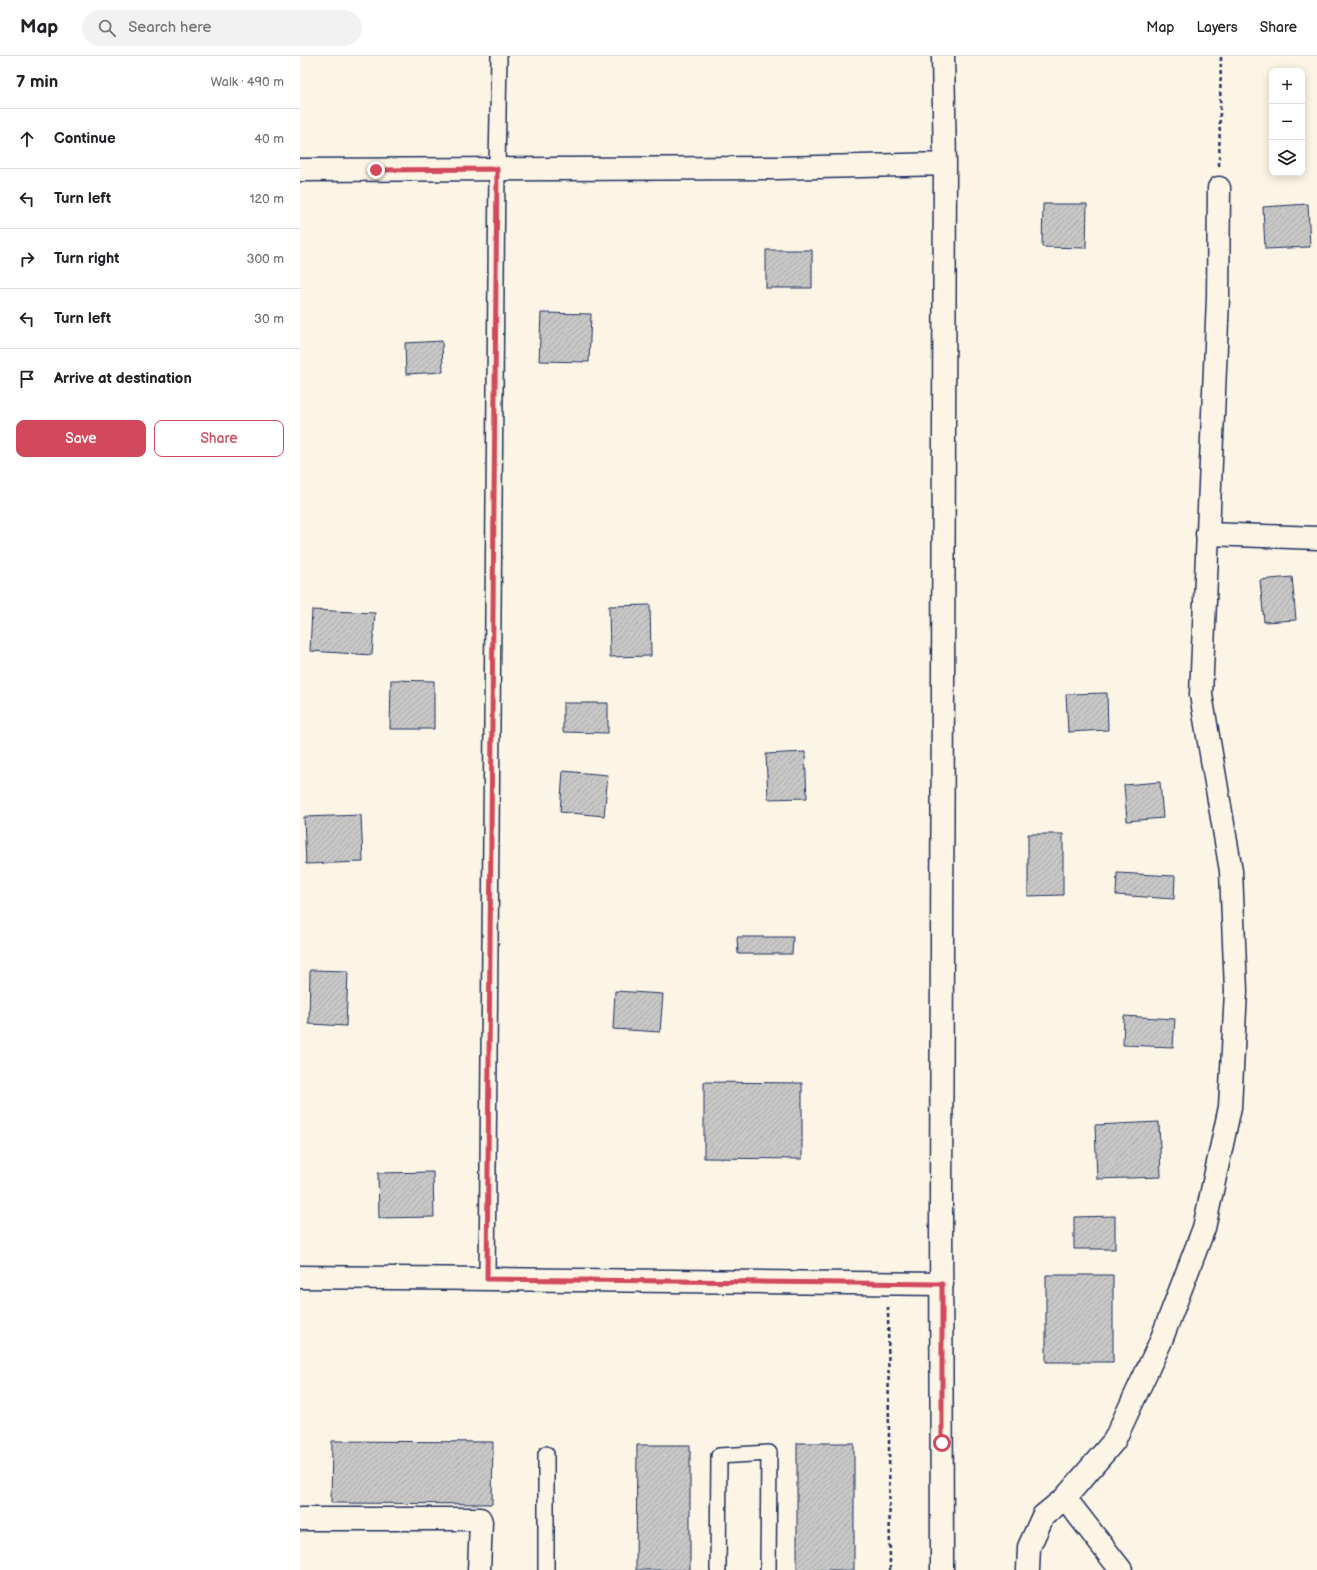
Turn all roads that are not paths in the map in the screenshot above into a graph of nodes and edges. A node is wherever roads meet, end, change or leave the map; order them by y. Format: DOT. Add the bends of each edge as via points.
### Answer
graph roads {
  1 [pos="499,56"];
  2 [pos="943,56"];
  3 [pos="944,164"];
  4 [pos="497,169"];
  5 [pos="300,170"];
  6 [pos="1219,188"];
  7 [pos="1207,534"];
  8 [pos="1317,538"];
  9 [pos="300,1277"];
  10 [pos="487,1279"];
  11 [pos="942,1284"];
  12 [pos="546,1454"];
  13 [pos="1065,1498"];
  14 [pos="300,1519"];
  15 [pos="479,1570"];
  16 [pos="546,1570"];
  17 [pos="718,1570"];
  18 [pos="768,1570"];
  19 [pos="942,1570"];
  20 [pos="1028,1570"];
  21 [pos="1121,1570"];
  1 -- 4 [label="lane"];
  2 -- 3 [label="street"];
  3 -- 4 [label="street" via="769,168"];
  3 -- 11 [label="street"];
  4 -- 5 [label="street"];
  4 -- 10 [label="lane"];
  6 -- 7 [label="street" via="1218,298"];
  7 -- 8 [label="street"];
  7 -- 13 [label="street" via="1201,695 1231,872 1236,991 1230,1107 1204,1228 1160,1344 1114,1441"];
  9 -- 10 [label="street"];
  10 -- 11 [label="street"];
  11 -- 19 [label="street"];
  12 -- 16 [label="lane"];
  13 -- 20 [label="street" via="1043,1516 1029,1547"];
  13 -- 21 [label="street"];
  14 -- 15 [label="street" via="480,1519"];
  17 -- 18 [label="lane" via="719,1456 769,1453"];
}
